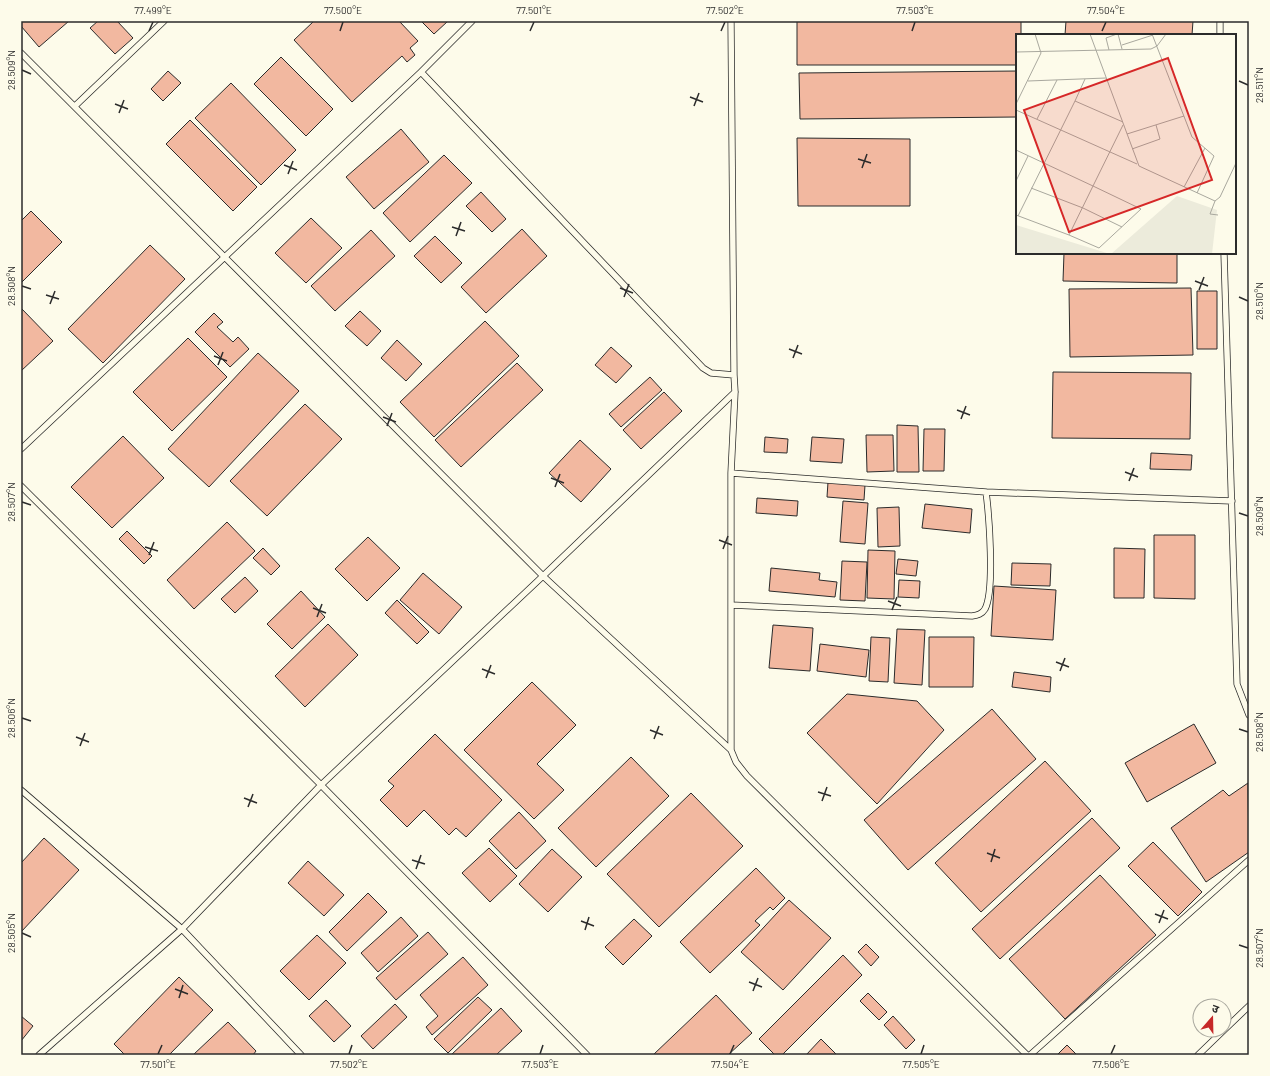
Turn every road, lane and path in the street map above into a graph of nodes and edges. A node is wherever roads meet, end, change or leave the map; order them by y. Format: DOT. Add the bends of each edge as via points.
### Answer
graph roads {
  1 [pos="164,21"];
  2 [pos="472,21"];
  3 [pos="731,21"];
  4 [pos="1220,21"];
  5 [pos="1220,34"];
  6 [pos="21,53"];
  7 [pos="421,72"];
  8 [pos="75,106"];
  9 [pos="1224,254"];
  10 [pos="225,258"];
  11 [pos="734,375"];
  12 [pos="735,392"];
  13 [pos="21,449"];
  14 [pos="731,473"];
  15 [pos="21,486"];
  16 [pos="986,492"];
  17 [pos="1232,501"];
  18 [pos="543,576"];
  19 [pos="731,605"];
  20 [pos="1249,715"];
  21 [pos="731,750"];
  22 [pos="320,785"];
  23 [pos="21,790"];
  24 [pos="1249,860"];
  25 [pos="182,929"];
  26 [pos="1249,1006"];
  27 [pos="1232,1022"];
  28 [pos="1216,1038"];
  29 [pos="39,1055"];
  30 [pos="301,1055"];
  31 [pos="587,1055"];
  32 [pos="1027,1055"];
  33 [pos="1030,1055"];
  34 [pos="1198,1055"];
  1 -- 8 [label="lane"];
  2 -- 7 [label="lane"];
  3 -- 11 [label="lane"];
  4 -- 5 [label="lane"];
  6 -- 8 [label="lane"];
  7 -- 10 [label="lane"];
  7 -- 11 [label="lane" via="703,368 711,373"];
  8 -- 10 [label="lane"];
  9 -- 17 [label="lane"];
  10 -- 13 [label="lane"];
  10 -- 18 [label="lane"];
  11 -- 12 [label="lane"];
  12 -- 14 [label="lane"];
  12 -- 18 [label="lane"];
  14 -- 16 [label="lane"];
  14 -- 19 [label="lane"];
  15 -- 22 [label="lane"];
  16 -- 17 [label="lane"];
  16 -- 19 [label="lane" via="990,519 990,572 987,603 979,615"];
  17 -- 20 [label="lane" via="1237,684"];
  18 -- 21 [label="lane"];
  18 -- 22 [label="lane"];
  19 -- 21 [label="lane"];
  21 -- 32 [label="lane" via="736,762 747,776"];
  22 -- 25 [label="lane"];
  22 -- 31 [label="lane"];
  23 -- 25 [label="lane"];
  24 -- 33 [label="lane"];
  25 -- 29 [label="lane"];
  25 -- 30 [label="lane"];
  26 -- 27 [label="lane"];
  28 -- 34 [label="lane"];
}
